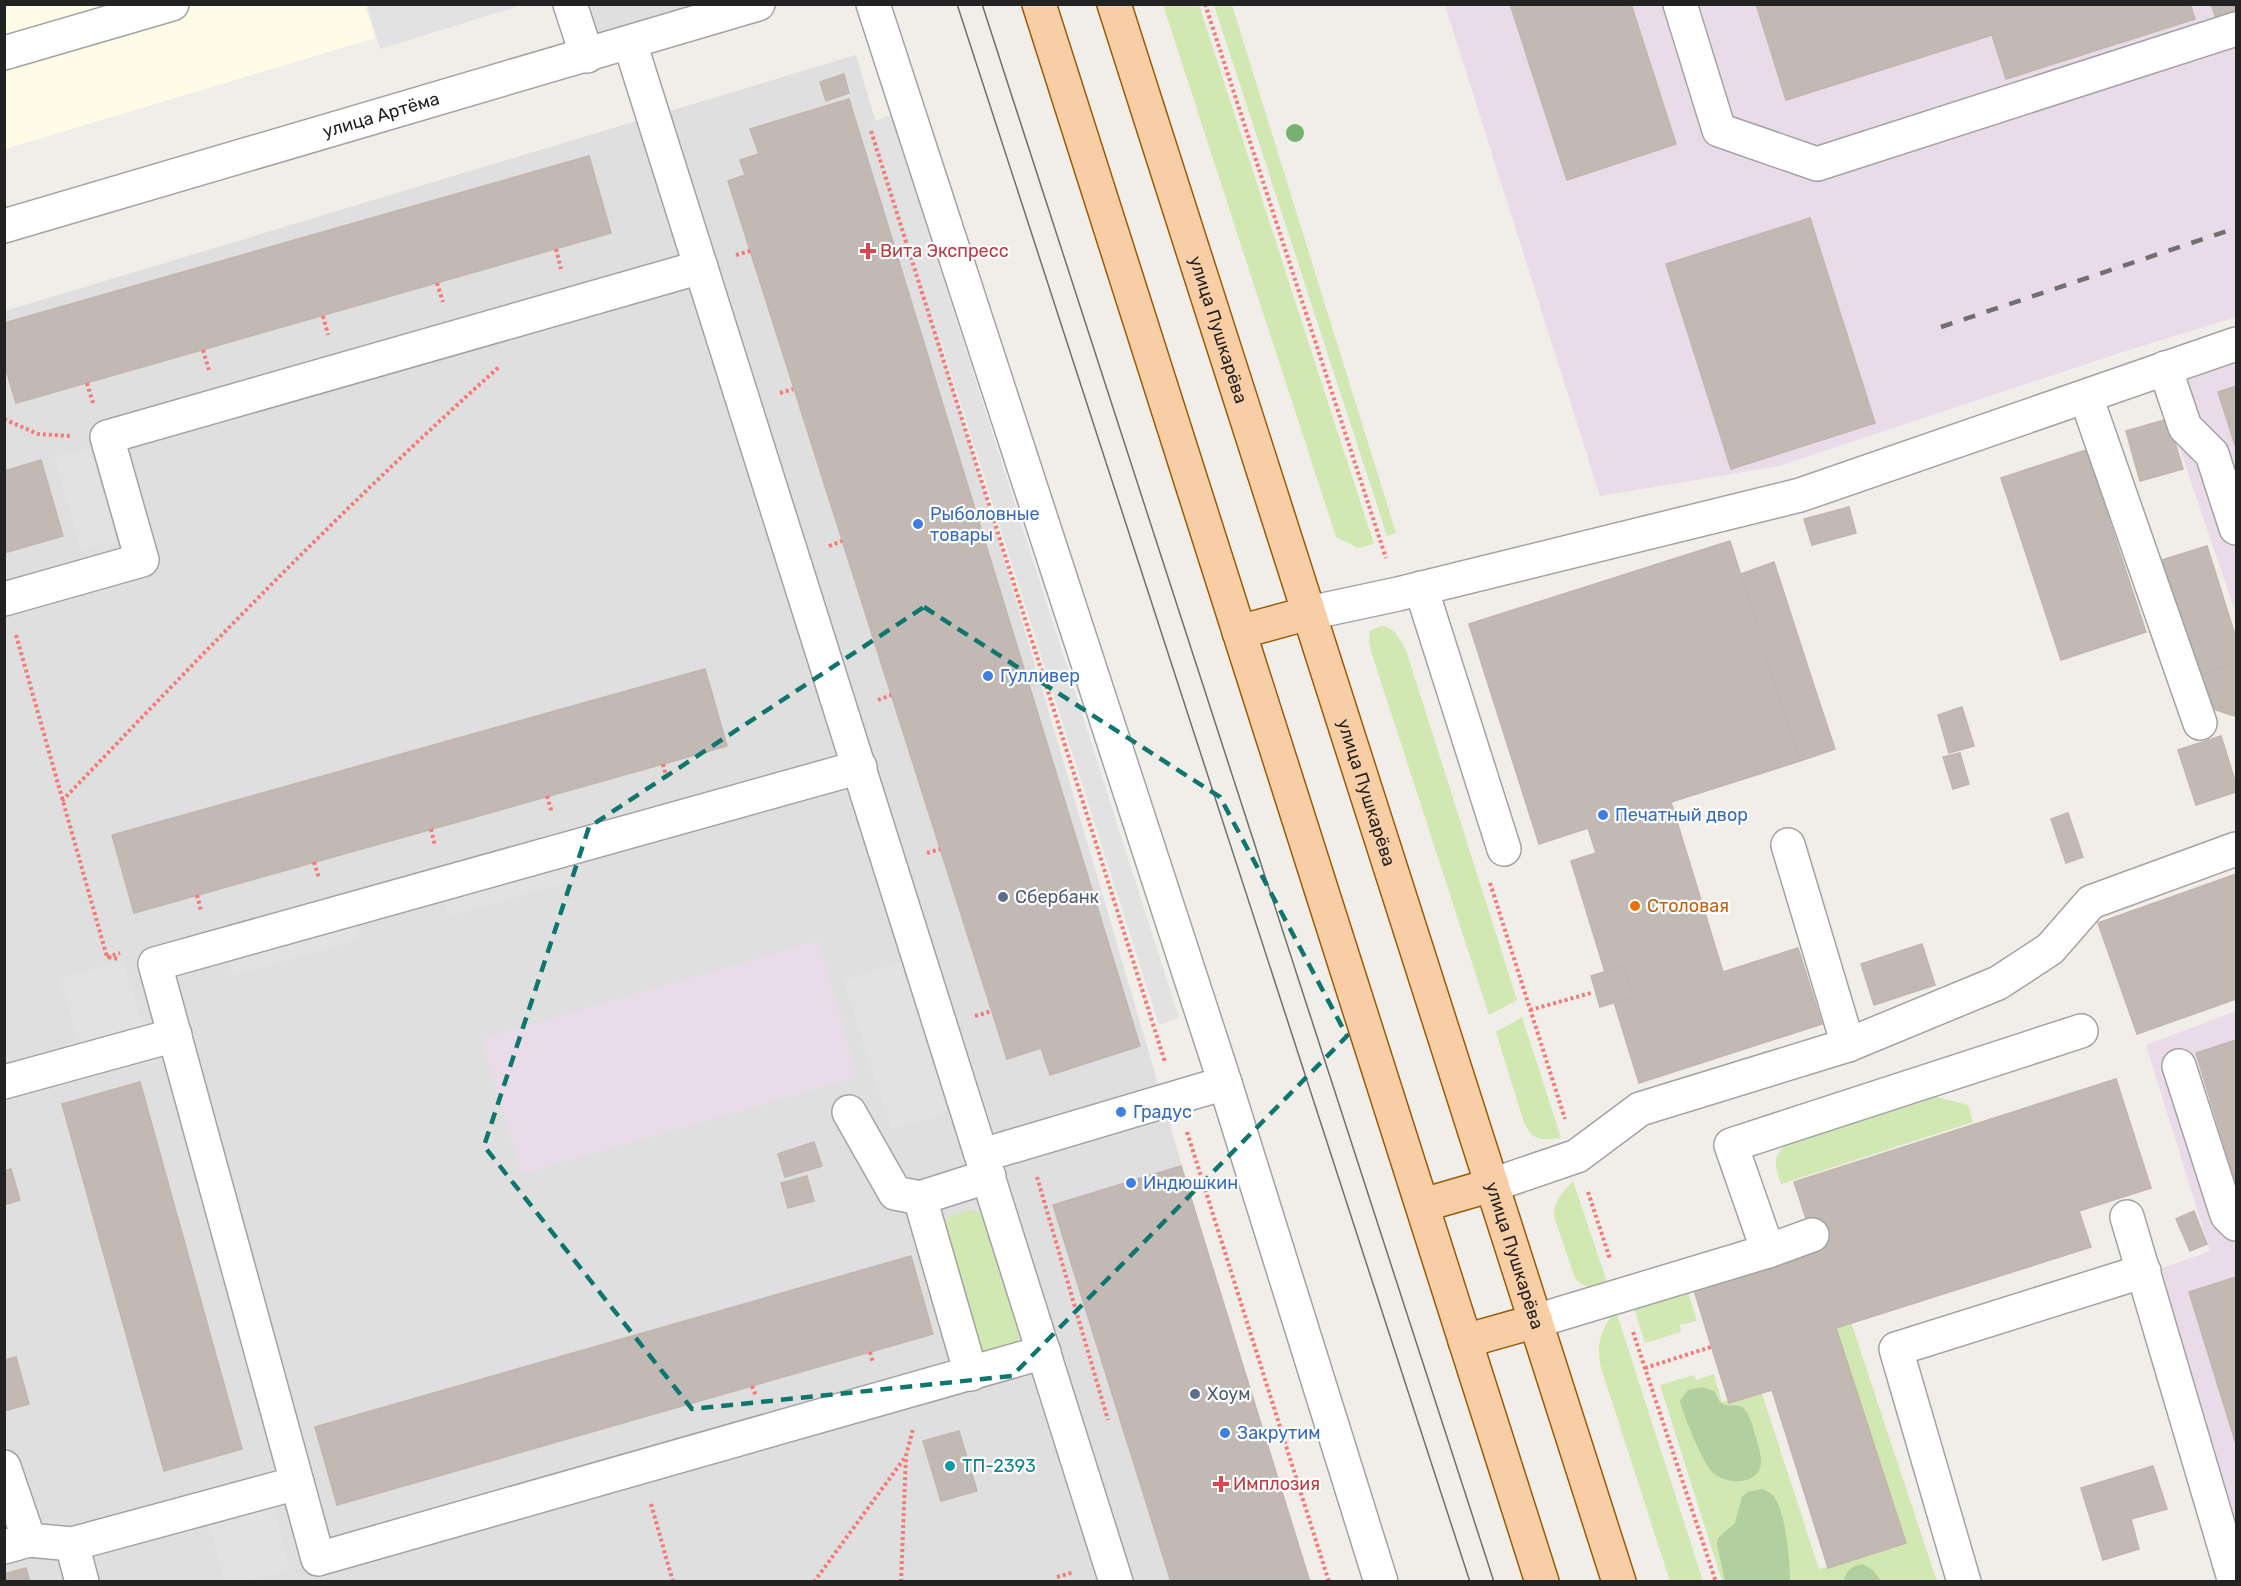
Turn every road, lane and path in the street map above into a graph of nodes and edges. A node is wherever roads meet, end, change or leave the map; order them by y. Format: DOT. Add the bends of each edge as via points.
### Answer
graph roads {
  1 [pos="172,4"];
  2 [pos="570,4"];
  3 [pos="758,4"];
  4 [pos="873,4"];
  5 [pos="1039,4"];
  6 [pos="1114,4"];
  7 [pos="1680,4"];
  8 [pos="2236,29"];
  9 [pos="630,43"];
  10 [pos="4,54"];
  11 [pos="587,56"];
  12 [pos="870,130"];
  13 [pos="4,226"];
  14 [pos="701,267"];
  15 [pos="2236,344"];
  16 [pos="503,364"];
  17 [pos="2165,368"];
  18 [pos="2086,397"];
  19 [pos="4,419"];
  20 [pos="106,437"];
  21 [pos="2236,528"];
  22 [pos="1421,588"];
  23 [pos="5,599"];
  24 [pos="1309,613"];
  25 [pos="1239,632"];
  26 [pos="2200,723"];
  27 [pos="860,767"];
  28 [pos="62,801"];
  29 [pos="1788,845"];
  30 [pos="1504,849"];
  31 [pos="2236,849"];
  32 [pos="155,964"];
  33 [pos="1591,993"];
  34 [pos="1530,1010"];
  35 [pos="2081,1031"];
  36 [pos="175,1035"];
  37 [pos="1848,1045"];
  38 [pos="2179,1066"];
  39 [pos="4,1082"];
  40 [pos="1225,1083"];
  41 [pos="1176,1098"];
  42 [pos="849,1112"];
  43 [pos="1027,1142"];
  44 [pos="986,1165"];
  45 [pos="1492,1185"];
  46 [pos="920,1198"];
  47 [pos="1423,1205"];
  48 [pos="2127,1217"];
  49 [pos="2236,1224"];
  50 [pos="1812,1235"];
  51 [pos="1768,1251"];
  52 [pos="2144,1271"];
  53 [pos="1536,1321"];
  54 [pos="1465,1341"];
  55 [pos="1711,1347"];
  56 [pos="1044,1352"];
  57 [pos="1645,1368"];
  58 [pos="971,1374"];
  59 [pos="923,1387"];
  60 [pos="1109,1424"];
  61 [pos="906,1456"];
  62 [pos="4,1467"];
  63 [pos="641,1467"];
  64 [pos="297,1484"];
  65 [pos="17,1544"];
  66 [pos="72,1544"];
  67 [pos="82,1581"];
  68 [pos="673,1581"];
  69 [pos="814,1581"];
  70 [pos="901,1581"];
  71 [pos="1116,1581"];
  72 [pos="1329,1581"];
  73 [pos="1381,1581"];
  74 [pos="1542,1581"];
  75 [pos="1619,1581"];
  76 [pos="1964,1581"];
  77 [pos="2235,1581"];
  1 -- 10 [label="street"];
  2 -- 11 [label="street"];
  3 -- 9 [label="street, улица Артёма"];
  4 -- 40 [label="street"];
  5 -- 25 [label="main road"];
  6 -- 24 [label="main road, улица Пушкарёва"];
  7 -- 8 [label="street" via="1719,130 1816,164"];
  9 -- 11 [label="street, улица Артёма"];
  9 -- 14 [label="street"];
  11 -- 13 [label="street, улица Артёма"];
  12 -- 41 [label="path"];
  14 -- 20 [label="street"];
  14 -- 27 [label="street"];
  15 -- 17 [label="street"];
  16 -- 28 [label="path" via="323,532"];
  17 -- 18 [label="street"];
  17 -- 21 [label="street" via="2185,427 2212,454"];
  18 -- 22 [label="street" via="1800,495"];
  18 -- 26 [label="street"];
  19 -- 20 [label="path" via="38,434"];
  20 -- 23 [label="street" via="142,560"];
  22 -- 24 [label="street"];
  22 -- 30 [label="street"];
  23 -- 28 [label="path"];
  24 -- 25 [label="main road"];
  24 -- 45 [label="main road, улица Пушкарёва"];
  25 -- 47 [label="main road"];
  27 -- 32 [label="street"];
  27 -- 44 [label="street"];
  28 -- 32 [label="path" via="107,957"];
  29 -- 37 [label="street"];
  31 -- 37 [label="street" via="2091,902 2050,949 1998,983"];
  32 -- 36 [label="street"];
  33 -- 34 [label="path"];
  35 -- 51 [label="street" via="1731,1145"];
  36 -- 39 [label="street"];
  36 -- 64 [label="street"];
  37 -- 45 [label="street" via="1640,1109 1577,1156"];
  38 -- 49 [label="street" via="2227,1215"];
  40 -- 41 [label="street"];
  40 -- 73 [label="street"];
  41 -- 43 [label="street"];
  41 -- 72 [label="path"];
  42 -- 46 [label="street" via="895,1192"];
  43 -- 44 [label="street"];
  43 -- 60 [label="path"];
  44 -- 46 [label="street"];
  44 -- 56 [label="street"];
  45 -- 47 [label="main road"];
  45 -- 53 [label="main road, улица Пушкарёва"];
  46 -- 58 [label="street"];
  47 -- 54 [label="main road"];
  48 -- 52 [label="street"];
  50 -- 51 [label="street"];
  51 -- 53 [label="street"];
  52 -- 76 [label="street" via="1896,1349"];
  52 -- 77 [label="street"];
  53 -- 54 [label="main road"];
  53 -- 75 [label="main road, улица Пушкарёва"];
  54 -- 74 [label="main road"];
  55 -- 57 [label="path"];
  56 -- 58 [label="street"];
  56 -- 71 [label="street"];
  58 -- 59 [label="street"];
  59 -- 61 [label="path"];
  59 -- 63 [label="street"];
  61 -- 69 [label="path"];
  61 -- 70 [label="path"];
  62 -- 65 [label="street"];
  63 -- 64 [label="street" via="318,1559"];
  63 -- 68 [label="path"];
  64 -- 66 [label="street"];
  65 -- 66 [label="street"];
  66 -- 67 [label="street"];
}
